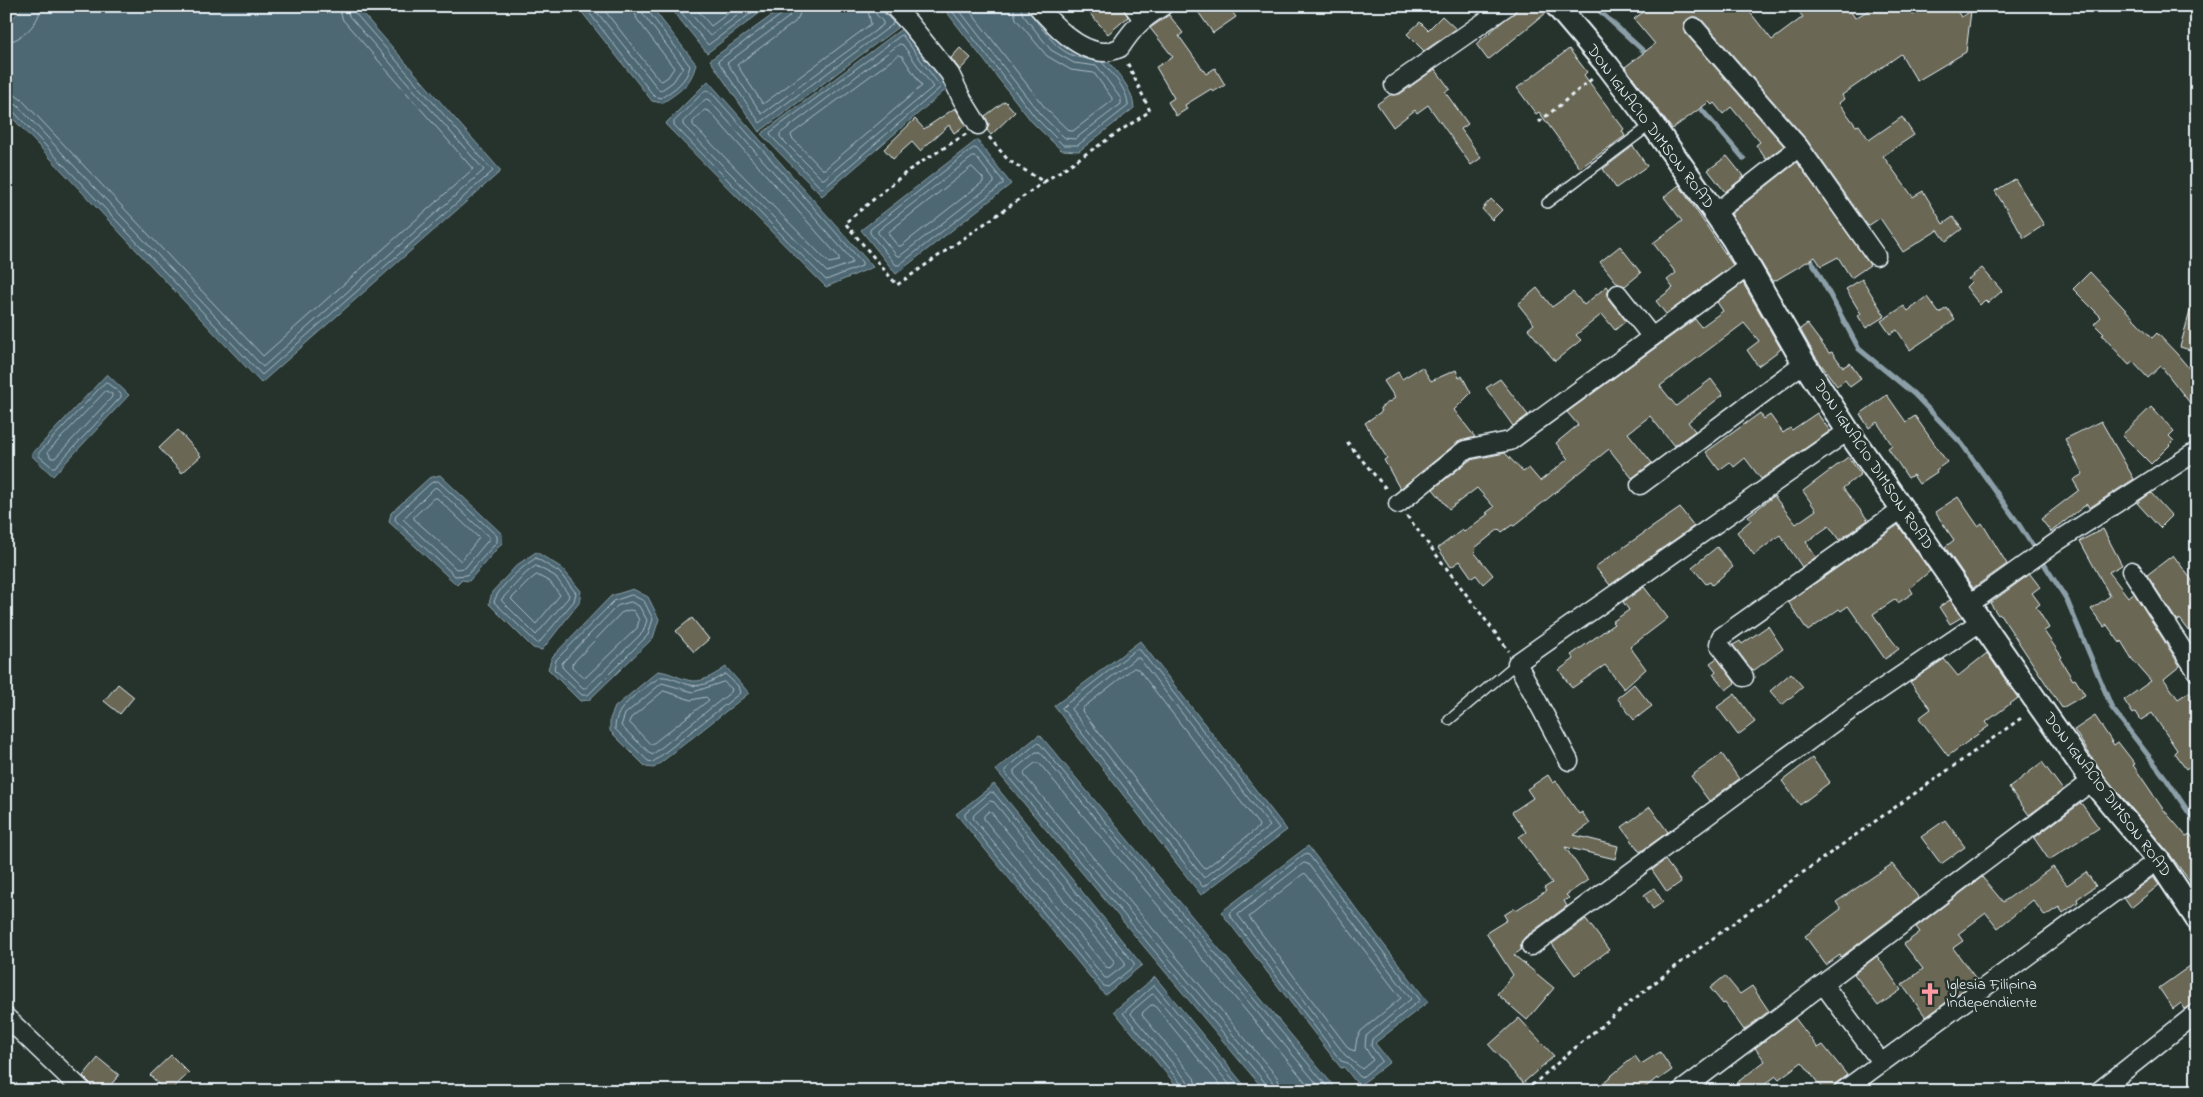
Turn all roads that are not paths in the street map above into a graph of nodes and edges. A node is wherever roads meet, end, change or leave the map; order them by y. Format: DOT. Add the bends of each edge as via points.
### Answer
graph roads {
  1 [pos="893,6"];
  2 [pos="1037,6"];
  3 [pos="1163,6"];
  4 [pos="1507,6"];
  5 [pos="1557,6"];
  6 [pos="1138,12"];
  7 [pos="1694,27"];
  8 [pos="1394,85"];
  9 [pos="1652,124"];
  10 [pos="978,125"];
  11 [pos="1799,147"];
  12 [pos="1547,203"];
  13 [pos="1715,213"];
  14 [pos="1876,256"];
  15 [pos="1749,266"];
  16 [pos="1618,294"];
  17 [pos="1652,337"];
  18 [pos="1804,363"];
  19 [pos="1848,431"];
  20 [pos="2197,451"];
  21 [pos="1640,485"];
  22 [pos="1398,504"];
  23 [pos="1902,510"];
  24 [pos="2132,571"];
  25 [pos="1974,613"];
  26 [pos="1518,664"];
  27 [pos="2197,672"];
  28 [pos="1744,677"];
  29 [pos="1449,720"];
  30 [pos="1568,761"];
  31 [pos="2092,781"];
  32 [pos="2158,860"];
  33 [pos="2197,919"];
  34 [pos="1531,946"];
  35 [pos="1823,984"];
  36 [pos="2197,1013"];
  37 [pos="6,1017"];
  38 [pos="1881,1062"];
  39 [pos="83,1091"];
  40 [pos="1681,1091"];
  41 [pos="1843,1091"];
  42 [pos="2099,1091"];
  1 -- 10 [label="street" via="950,74"];
  2 -- 6 [label="street" via="1050,21 1082,46 1104,52 1120,48 1133,28"];
  3 -- 6 [label="street"];
  4 -- 8 [label="street"];
  5 -- 9 [label="street, DON IGNACIO DIMSON ROAD"];
  7 -- 11 [label="street"];
  9 -- 12 [label="lane"];
  9 -- 13 [label="street, DON IGNACIO DIMSON ROAD"];
  11 -- 13 [label="street"];
  11 -- 14 [label="street"];
  13 -- 15 [label="street, DON IGNACIO DIMSON ROAD"];
  15 -- 17 [label="street"];
  15 -- 18 [label="street, DON IGNACIO DIMSON ROAD"];
  16 -- 17 [label="street"];
  17 -- 22 [label="street" via="1510,440 1465,450"];
  18 -- 19 [label="street, DON IGNACIO DIMSON ROAD"];
  18 -- 21 [label="street"];
  19 -- 23 [label="street, DON IGNACIO DIMSON ROAD"];
  19 -- 26 [label="street"];
  20 -- 25 [label="street" via="2024,564"];
  23 -- 25 [label="street, DON IGNACIO DIMSON ROAD"];
  23 -- 28 [label="street" via="1721,637 1719,644"];
  24 -- 27 [label="street"];
  25 -- 31 [label="street, DON IGNACIO DIMSON ROAD"];
  25 -- 34 [label="street" via="1849,711"];
  26 -- 29 [label="lane"];
  26 -- 30 [label="street"];
  31 -- 32 [label="street, DON IGNACIO DIMSON ROAD"];
  31 -- 35 [label="street"];
  32 -- 33 [label="street, DON IGNACIO DIMSON ROAD"];
  32 -- 38 [label="street"];
  35 -- 38 [label="street"];
  35 -- 40 [label="street"];
  36 -- 42 [label="street"];
  37 -- 39 [label="street"];
  38 -- 41 [label="street"];
}
